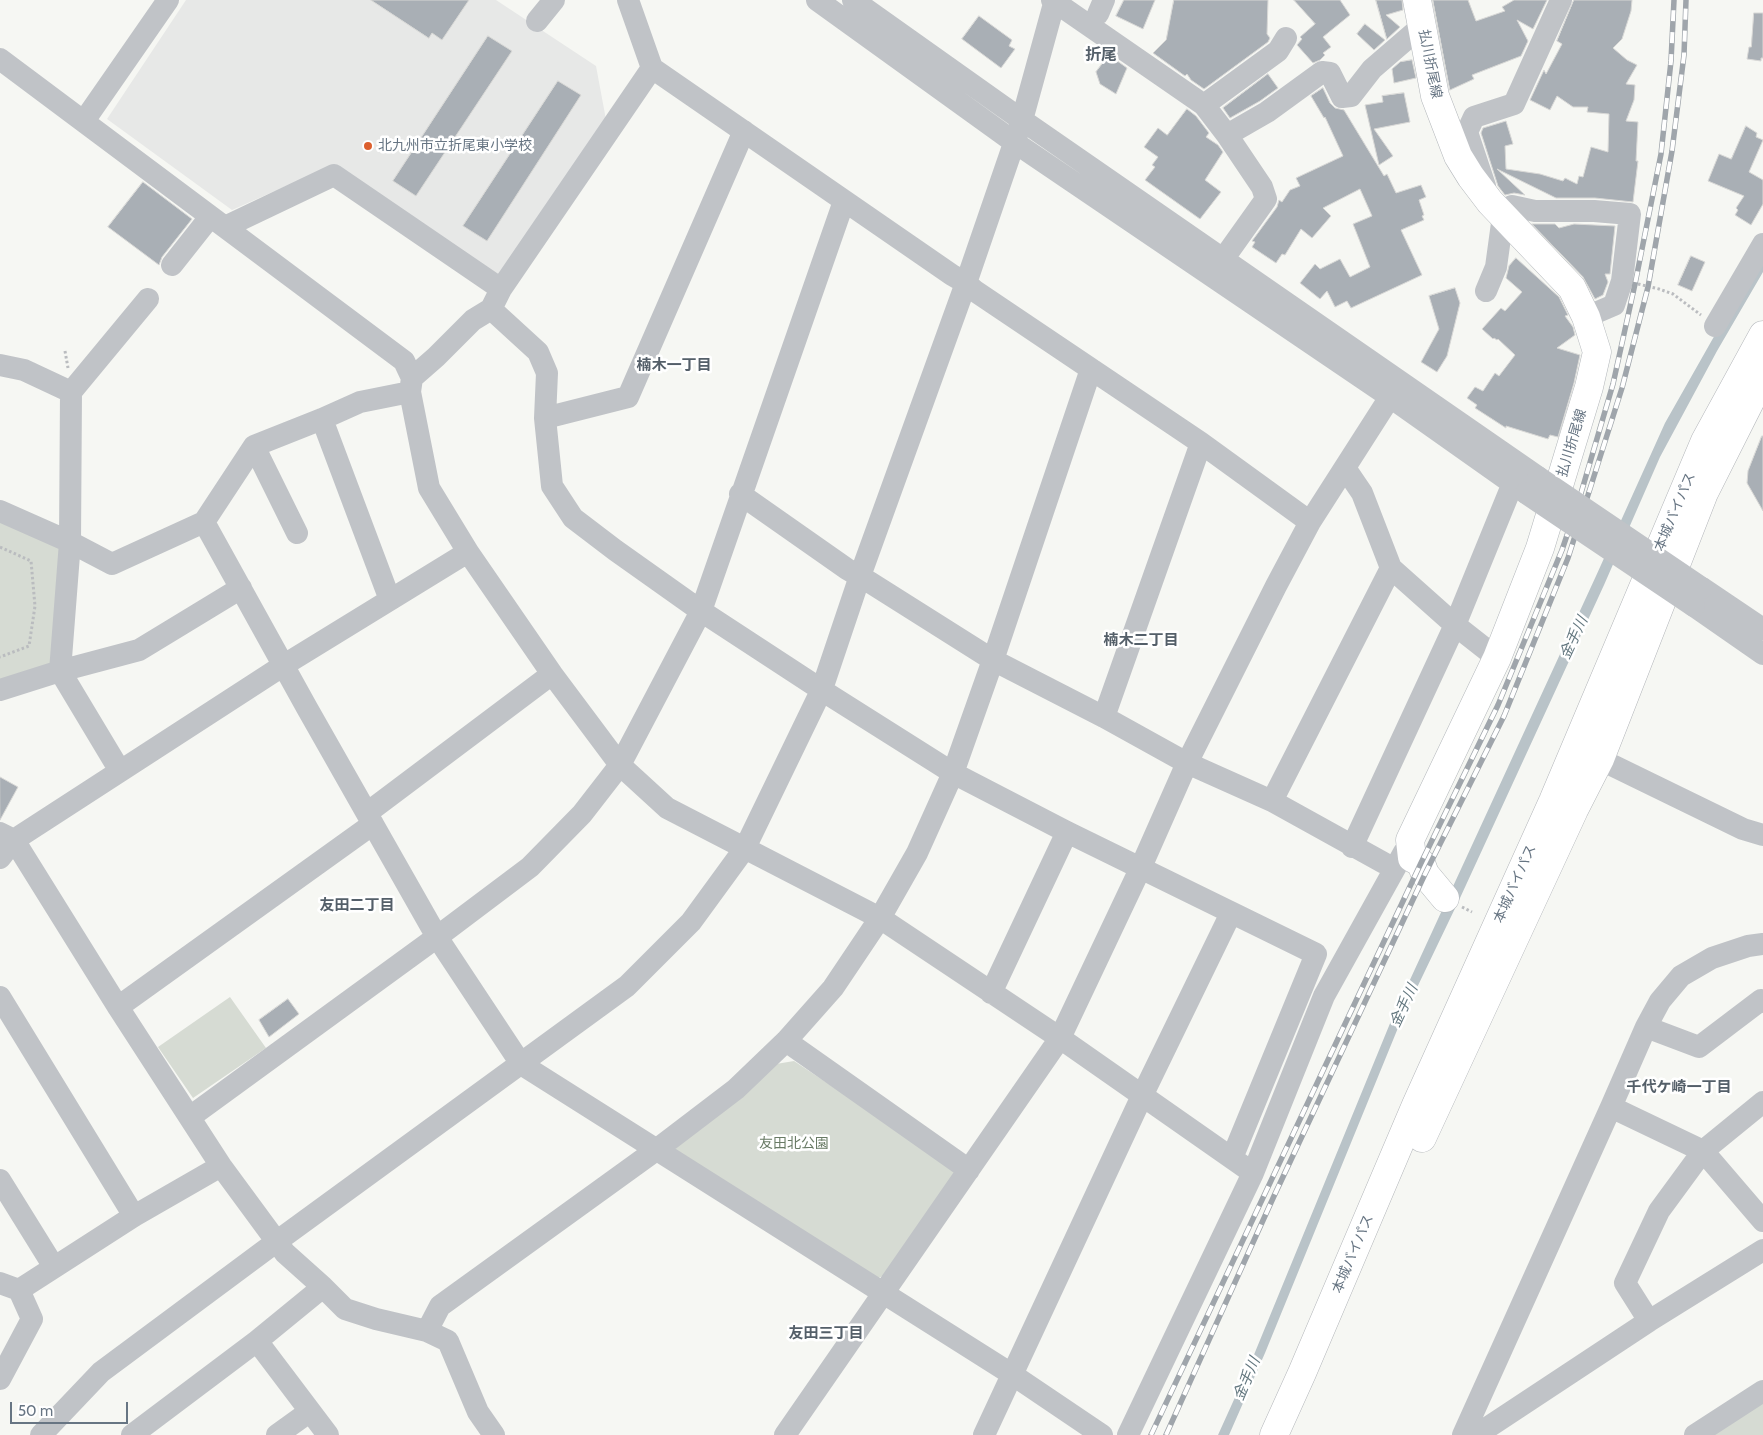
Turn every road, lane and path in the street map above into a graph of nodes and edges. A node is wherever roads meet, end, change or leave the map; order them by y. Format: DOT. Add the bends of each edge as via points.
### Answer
graph roads {
  1 [pos="168,0"];
  2 [pos="554,0"];
  3 [pos="628,0"];
  4 [pos="817,0"];
  5 [pos="853,0"];
  6 [pos="1561,0"];
  7 [pos="1054,1"];
  8 [pos="1420,13"];
  9 [pos="537,21"];
  10 [pos="1286,38"];
  11 [pos="0,59"];
  12 [pos="652,68"];
  13 [pos="1204,105"];
  14 [pos="1022,120"];
  15 [pos="84,121"];
  16 [pos="744,131"];
  17 [pos="1227,135"];
  18 [pos="1014,142"];
  19 [pos="844,201"];
  20 [pos="1498,210"];
  21 [pos="217,222"];
  22 [pos="1763,244"];
  23 [pos="1224,258"];
  24 [pos="172,265"];
  25 [pos="1622,281"];
  26 [pos="966,283"];
  27 [pos="501,289"];
  28 [pos="1486,291"];
  29 [pos="148,299"];
  30 [pos="492,309"];
  31 [pos="1586,317"];
  32 [pos="1716,326"];
  33 [pos="1763,335"];
  34 [pos="0,365"];
  35 [pos="1091,369"];
  36 [pos="1763,376"];
  37 [pos="411,385"];
  38 [pos="72,392"];
  39 [pos="1390,397"];
  40 [pos="545,418"];
  41 [pos="322,419"];
  42 [pos="1201,443"];
  43 [pos="254,446"];
  44 [pos="1345,468"];
  45 [pos="1526,485"];
  46 [pos="740,494"];
  47 [pos="0,511"];
  48 [pos="204,522"];
  49 [pos="1310,522"];
  50 [pos="297,533"];
  51 [pos="70,542"];
  52 [pos="0,547"];
  53 [pos="468,552"];
  54 [pos="1391,568"];
  55 [pos="860,576"];
  56 [pos="241,588"];
  57 [pos="1698,597"];
  58 [pos="390,600"];
  59 [pos="700,611"];
  60 [pos="1455,625"];
  61 [pos="1763,629"];
  62 [pos="1763,654"];
  63 [pos="0,657"];
  64 [pos="1497,658"];
  65 [pos="993,660"];
  66 [pos="284,666"];
  67 [pos="60,671"];
  68 [pos="552,674"];
  69 [pos="822,689"];
  70 [pos="0,690"];
  71 [pos="1104,717"];
  72 [pos="1575,748"];
  73 [pos="1600,759"];
  74 [pos="1187,763"];
  75 [pos="620,765"];
  76 [pos="120,771"];
  77 [pos="953,773"];
  78 [pos="1272,801"];
  79 [pos="370,819"];
  80 [pos="1067,832"];
  81 [pos="7,836"];
  82 [pos="1763,836"];
  83 [pos="1410,840"];
  84 [pos="1352,847"];
  85 [pos="745,848"];
  86 [pos="0,858"];
  87 [pos="1384,863"];
  88 [pos="1141,868"];
  89 [pos="1445,898"];
  90 [pos="1231,913"];
  91 [pos="880,918"];
  92 [pos="438,937"];
  93 [pos="1763,944"];
  94 [pos="991,993"];
  95 [pos="0,997"];
  96 [pos="1763,1002"];
  97 [pos="118,1007"];
  98 [pos="1646,1027"];
  99 [pos="1060,1038"];
  100 [pos="786,1041"];
  101 [pos="521,1064"];
  102 [pos="1142,1096"];
  103 [pos="1763,1102"];
  104 [pos="1611,1108"];
  105 [pos="190,1117"];
  106 [pos="656,1150"];
  107 [pos="1703,1151"];
  108 [pos="1232,1158"];
  109 [pos="221,1166"];
  110 [pos="969,1170"];
  111 [pos="1253,1173"];
  112 [pos="0,1180"];
  113 [pos="134,1216"];
  114 [pos="1763,1221"];
  115 [pos="276,1242"];
  116 [pos="1763,1250"];
  117 [pos="54,1267"];
  118 [pos="9,1286"];
  119 [pos="323,1287"];
  120 [pos="883,1295"];
  121 [pos="1649,1321"];
  122 [pos="427,1331"];
  123 [pos="257,1342"];
  124 [pos="1012,1375"];
  125 [pos="0,1379"];
  126 [pos="1763,1391"];
  127 [pos="309,1412"];
  128 [pos="1464,1434"];
  129 [pos="42,1435"];
  130 [pos="132,1435"];
  131 [pos="277,1435"];
  132 [pos="328,1435"];
  133 [pos="494,1435"];
  134 [pos="785,1435"];
  135 [pos="984,1435"];
  136 [pos="1102,1435"];
  137 [pos="1128,1435"];
  138 [pos="1274,1435"];
  139 [pos="1294,1435"];
  140 [pos="1695,1435"];
  1 -- 15 [label="street"];
  2 -- 9 [label="street"];
  3 -- 12 [label="street"];
  4 -- 18 [label="street"];
  5 -- 14 [label="street"];
  6 -- 20 [label="street" via="1514,104 1474,117 1467,132"];
  7 -- 13 [label="street"];
  7 -- 14 [label="street"];
  8 -- 17 [label="street" via="1351,96 1342,97 1330,74 1322,72 1267,112"];
  8 -- 20 [label="main road, 払川折尾線" via="1435,96 1458,156"];
  10 -- 13 [label="street" via="1278,51"];
  11 -- 15 [label="street"];
  12 -- 16 [label="street"];
  12 -- 27 [label="street"];
  13 -- 17 [label="street"];
  14 -- 18 [label="street"];
  14 -- 23 [label="street"];
  15 -- 21 [label="street"];
  16 -- 19 [label="street"];
  16 -- 40 [label="street" via="628,397"];
  17 -- 23 [label="street" via="1262,187 1266,199"];
  18 -- 26 [label="street"];
  18 -- 39 [label="street"];
  19 -- 26 [label="street"];
  19 -- 46 [label="street"];
  20 -- 25 [label="street" via="1512,206 1535,211 1630,214"];
  20 -- 28 [label="street" via="1496,267"];
  20 -- 31 [label="main road, 払川折尾線" via="1572,288"];
  21 -- 24 [label="street"];
  21 -- 27 [label="street" via="334,175"];
  21 -- 37 [label="street" via="404,361"];
  22 -- 32 [label="street"];
  23 -- 45 [label="street"];
  25 -- 31 [label="street" via="1614,305"];
  25 -- 32 [label="path" via="1673,294"];
  26 -- 35 [label="street"];
  26 -- 55 [label="street"];
  27 -- 30 [label="street"];
  29 -- 38 [label="street"];
  30 -- 37 [label="street" via="473,320"];
  30 -- 40 [label="street" via="538,352 547,373"];
  31 -- 64 [label="main road, 払川折尾線" via="1598,352 1590,387 1540,548"];
  33 -- 72 [label="main road, 本城バイパス" via="1705,441"];
  34 -- 38 [label="street" via="24,370"];
  35 -- 42 [label="street"];
  35 -- 65 [label="street"];
  36 -- 73 [label="main road, 本城バイパス" via="1704,493"];
  37 -- 41 [label="street"];
  37 -- 53 [label="street" via="428,488"];
  38 -- 51 [label="street"];
  39 -- 44 [label="street"];
  39 -- 45 [label="street"];
  40 -- 59 [label="street" via="552,486 573,518"];
  41 -- 43 [label="street"];
  41 -- 58 [label="street"];
  42 -- 49 [label="street"];
  42 -- 71 [label="street"];
  43 -- 48 [label="street"];
  43 -- 50 [label="street"];
  44 -- 49 [label="street"];
  44 -- 54 [label="street" via="1362,493"];
  45 -- 57 [label="street, bridge"];
  45 -- 60 [label="street"];
  46 -- 55 [label="street"];
  46 -- 59 [label="street"];
  47 -- 51 [label="street"];
  48 -- 51 [label="street" via="112,564"];
  48 -- 56 [label="street"];
  49 -- 74 [label="street"];
  51 -- 67 [label="street"];
  52 -- 63 [label="path" via="31,561 36,606 29,646"];
  53 -- 58 [label="street"];
  53 -- 68 [label="street"];
  54 -- 60 [label="street"];
  54 -- 78 [label="street"];
  55 -- 65 [label="street"];
  55 -- 69 [label="street"];
  56 -- 66 [label="street"];
  56 -- 67 [label="street" via="138,650"];
  57 -- 61 [label="street"];
  57 -- 62 [label="street"];
  58 -- 66 [label="street"];
  59 -- 69 [label="street"];
  59 -- 75 [label="street"];
  60 -- 64 [label="street"];
  60 -- 84 [label="street"];
  64 -- 83 [label="main road, 払川折尾線"];
  65 -- 71 [label="street"];
  65 -- 77 [label="street"];
  66 -- 76 [label="street"];
  66 -- 79 [label="street"];
  67 -- 70 [label="street"];
  67 -- 76 [label="street"];
  68 -- 75 [label="street"];
  68 -- 79 [label="street"];
  69 -- 77 [label="street"];
  69 -- 85 [label="street"];
  71 -- 74 [label="street"];
  72 -- 73 [label="street"];
  72 -- 138 [label="main road, 本城バイパス"];
  73 -- 82 [label="street"];
  73 -- 139 [label="main road, 本城バイパス" via="1433,1112"];
  74 -- 78 [label="street"];
  74 -- 88 [label="street"];
  75 -- 85 [label="street" via="667,808"];
  75 -- 92 [label="street" via="582,814 530,867"];
  76 -- 81 [label="street"];
  77 -- 80 [label="street"];
  77 -- 91 [label="street" via="917,853"];
  78 -- 84 [label="street"];
  79 -- 92 [label="street"];
  79 -- 97 [label="street"];
  80 -- 88 [label="street"];
  80 -- 94 [label="street"];
  81 -- 86 [label="street"];
  81 -- 97 [label="street"];
  83 -- 89 [label="main road" via="1412,858 1421,863 1425,874"];
  83 -- 111 [label="street" via="1324,996"];
  84 -- 87 [label="street"];
  85 -- 91 [label="street"];
  85 -- 101 [label="street" via="691,922 627,986"];
  88 -- 90 [label="street"];
  88 -- 99 [label="street"];
  90 -- 102 [label="street"];
  90 -- 108 [label="street" via="1316,954"];
  91 -- 94 [label="street"];
  91 -- 100 [label="street" via="833,988"];
  92 -- 101 [label="street"];
  92 -- 105 [label="street"];
  93 -- 98 [label="street" via="1712,958 1681,976 1660,1001"];
  94 -- 99 [label="street"];
  95 -- 113 [label="street"];
  96 -- 98 [label="street" via="1761,1000 1700,1048"];
  97 -- 105 [label="street"];
  98 -- 104 [label="street"];
  99 -- 102 [label="street"];
  99 -- 110 [label="street"];
  100 -- 106 [label="street" via="736,1089"];
  100 -- 110 [label="street"];
  101 -- 106 [label="street"];
  101 -- 115 [label="street"];
  102 -- 108 [label="street"];
  102 -- 124 [label="street"];
  103 -- 107 [label="street"];
  104 -- 107 [label="street"];
  104 -- 128 [label="street"];
  105 -- 109 [label="street"];
  106 -- 120 [label="street"];
  106 -- 122 [label="street" via="440,1306"];
  107 -- 114 [label="street"];
  107 -- 121 [label="street" via="1659,1211 1625,1283"];
  108 -- 111 [label="street"];
  109 -- 113 [label="street"];
  109 -- 115 [label="street"];
  110 -- 120 [label="street"];
  111 -- 137 [label="street"];
  112 -- 117 [label="street"];
  113 -- 117 [label="street"];
  115 -- 119 [label="street"];
  115 -- 129 [label="street" via="101,1372"];
  116 -- 121 [label="street"];
  117 -- 118 [label="street"];
  118 -- 125 [label="street" via="32,1318"];
  119 -- 122 [label="street" via="345,1309"];
  119 -- 123 [label="street"];
  120 -- 124 [label="street"];
  120 -- 134 [label="street"];
  121 -- 128 [label="street" via="1481,1432"];
  122 -- 133 [label="street" via="448,1341 478,1412"];
  123 -- 127 [label="street"];
  123 -- 130 [label="street"];
  124 -- 135 [label="street"];
  124 -- 136 [label="street"];
  126 -- 140 [label="street"];
  127 -- 131 [label="street"];
  127 -- 132 [label="street"];
}
